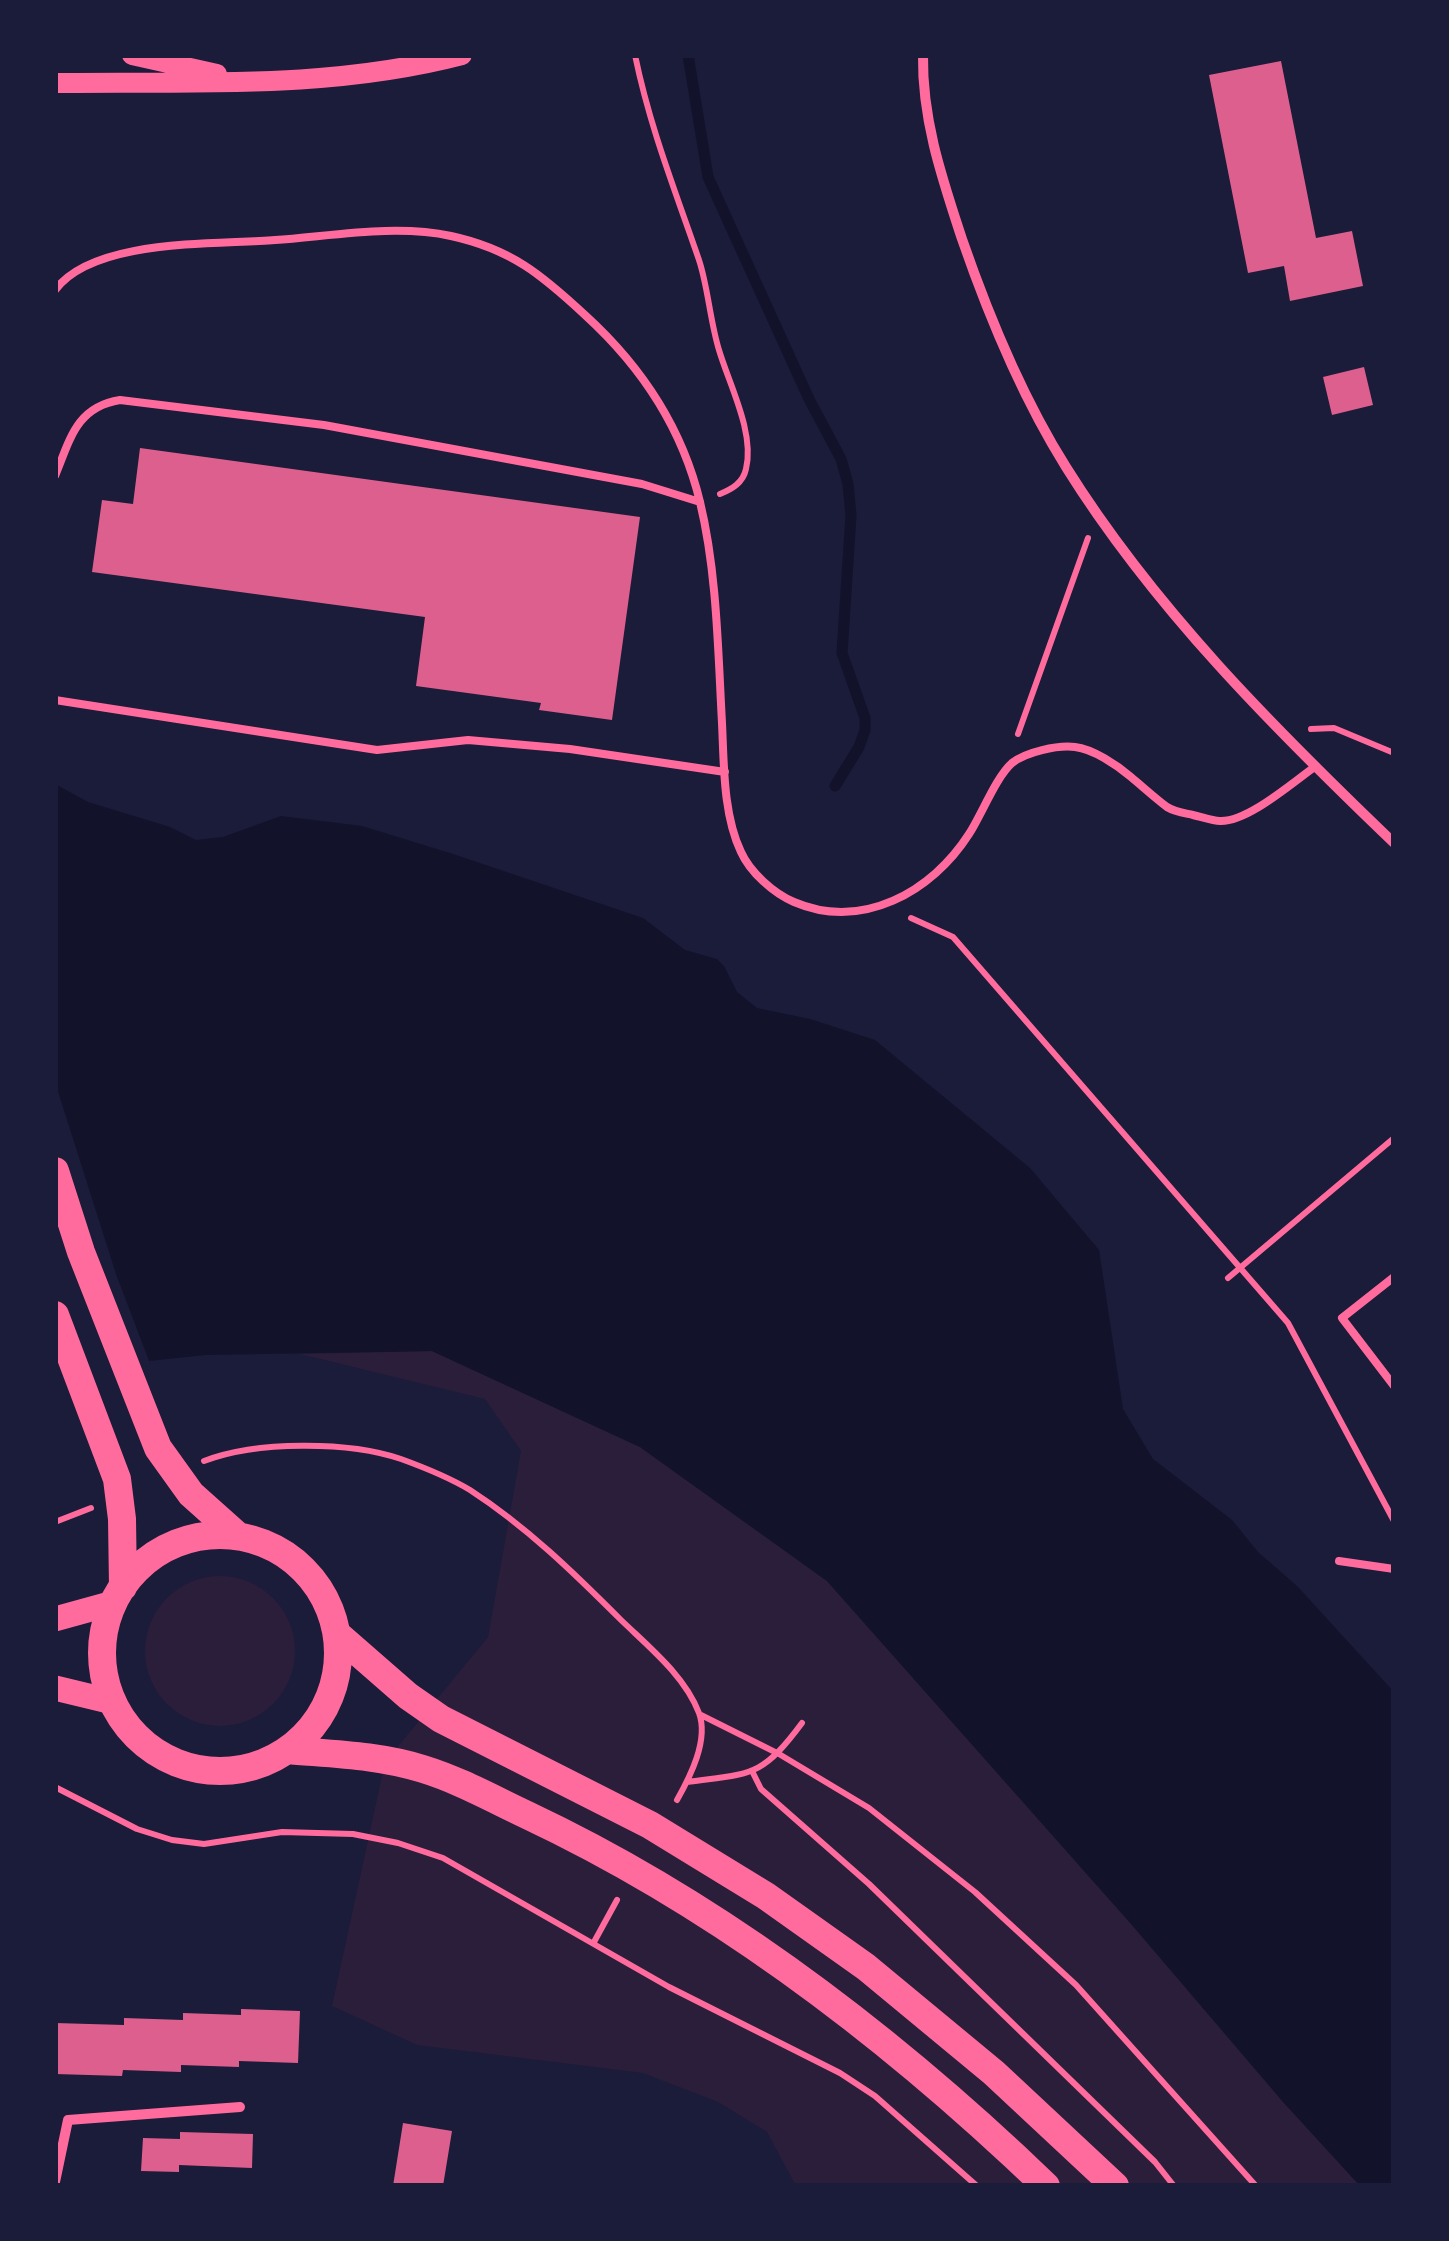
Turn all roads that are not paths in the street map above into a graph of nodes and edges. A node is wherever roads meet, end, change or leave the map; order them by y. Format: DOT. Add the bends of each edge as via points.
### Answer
graph roads {
  1 [pos="132,55"];
  2 [pos="462,55"];
  3 [pos="924,55"];
  4 [pos="258,82"];
  5 [pos="55,83"];
  6 [pos="55,290"];
  7 [pos="55,476"];
  8 [pos="700,502"];
  9 [pos="55,700"];
  10 [pos="1316,766"];
  11 [pos="724,772"];
  12 [pos="1394,843"];
  13 [pos="55,1170"];
  14 [pos="1394,1276"];
  15 [pos="55,1316"];
  16 [pos="1394,1386"];
  17 [pos="238,1536"];
  18 [pos="1339,1561"];
  19 [pos="1394,1569"];
  20 [pos="118,1595"];
  21 [pos="55,1619"];
  22 [pos="336,1634"];
  23 [pos="55,1688"];
  24 [pos="113,1702"];
  25 [pos="287,1750"];
  26 [pos="240,2107"];
  27 [pos="55,2119"];
  28 [pos="68,2120"];
  29 [pos="55,2182"];
  30 [pos="1046,2186"];
  31 [pos="1115,2186"];
  1 -- 4 [label="main road"];
  2 -- 4 [label="main road" via="357,77"];
  3 -- 10 [label="street" via="939,172 976,278 1038,418 1097,514 1172,613"];
  4 -- 5 [label="main road"];
  6 -- 8 [label="lane" via="65,276 93,261 145,250 394,231 480,244 520,260 640,371 667,413"];
  7 -- 8 [label="lane" via="82,418 99,404 120,400 324,426 642,484"];
  8 -- 11 [label="lane"];
  9 -- 11 [label="lane" via="376,750 468,740"];
  10 -- 11 [label="lane" via="1261,806 1224,822 1172,811 1118,766 1076,747 1036,752 1011,764 953,858 921,887 888,905 860,910 811,908 778,894 743,857"];
  10 -- 12 [label="street"];
  13 -- 17 [label="highway" via="158,1448"];
  14 -- 16 [label="lane" via="1342,1318"];
  15 -- 20 [label="highway" via="113,1466"];
  17 -- 20 [label="highway" via="173,1545 142,1564"];
  17 -- 22 [label="highway" via="292,1559 313,1580"];
  18 -- 19 [label="lane"];
  20 -- 21 [label="main road"];
  20 -- 24 [label="highway" via="102,1654"];
  22 -- 25 [label="highway" via="337,1672 329,1700"];
  22 -- 31 [label="highway" via="440,1719 650,1826 781,1906 994,2073"];
  23 -- 24 [label="main road"];
  24 -- 25 [label="highway" via="149,1747 188,1766 232,1770"];
  25 -- 30 [label="highway" via="425,1769 626,1867 830,2001"];
  26 -- 28 [label="street"];
  27 -- 28 [label="street"];
  28 -- 29 [label="street"];
}
